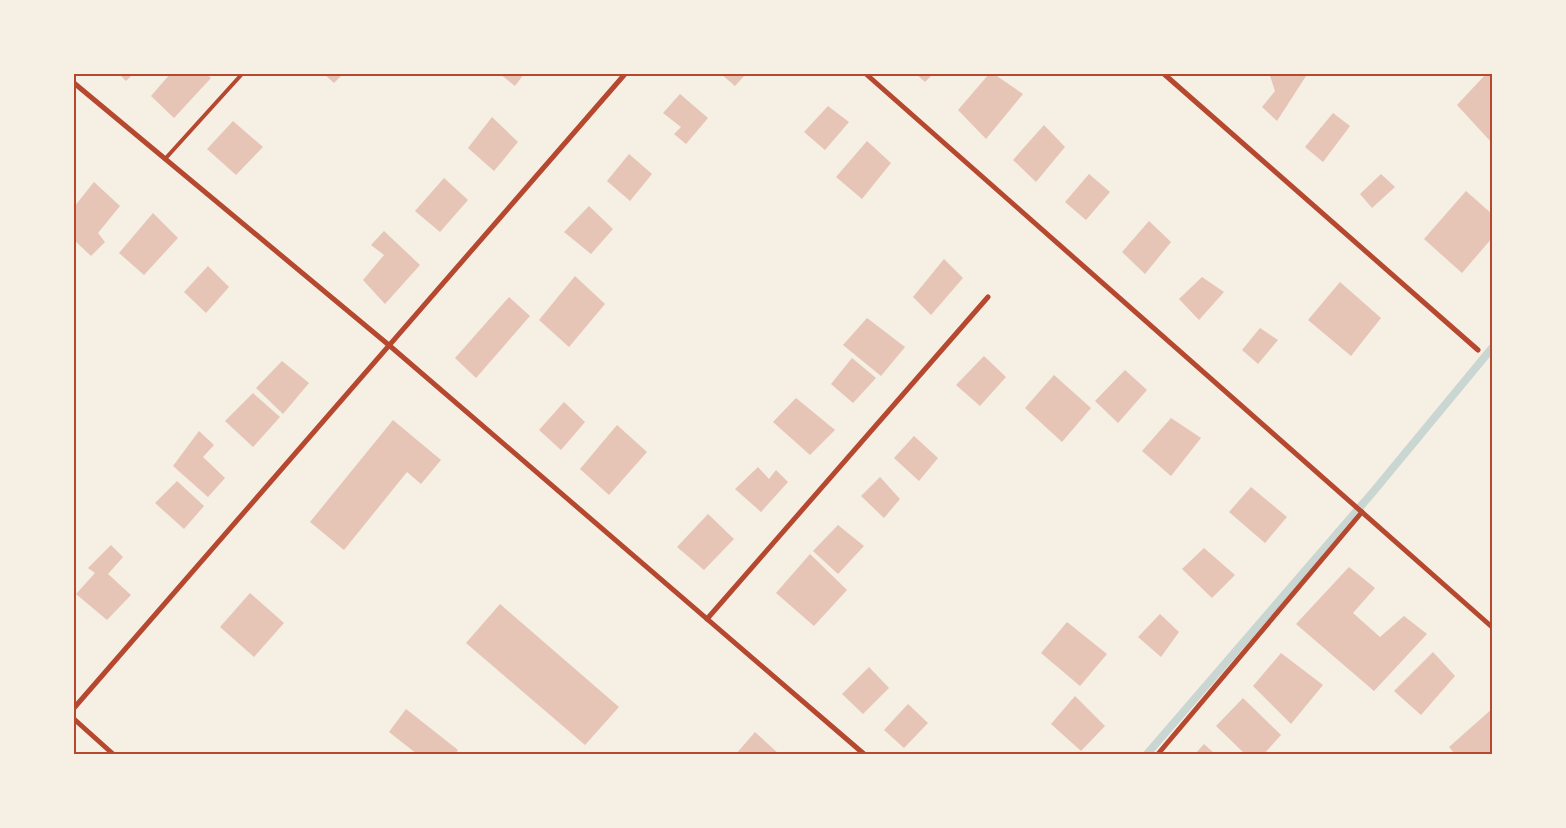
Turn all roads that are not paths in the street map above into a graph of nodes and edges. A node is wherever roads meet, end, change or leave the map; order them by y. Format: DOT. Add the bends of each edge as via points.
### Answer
graph roads {
  1 [pos="242,74"];
  2 [pos="625,74"];
  3 [pos="866,74"];
  4 [pos="1164,74"];
  5 [pos="74,83"];
  6 [pos="165,159"];
  7 [pos="988,297"];
  8 [pos="390,346"];
  9 [pos="1478,350"];
  10 [pos="1362,512"];
  11 [pos="707,619"];
  12 [pos="1492,627"];
  13 [pos="74,708"];
  14 [pos="74,719"];
  15 [pos="114,754"];
  16 [pos="864,754"];
  17 [pos="1158,754"];
  1 -- 6 [label="lane"];
  2 -- 8 [label="street"];
  3 -- 10 [label="street"];
  4 -- 9 [label="street"];
  5 -- 6 [label="street"];
  6 -- 8 [label="street"];
  7 -- 11 [label="street"];
  8 -- 11 [label="street"];
  8 -- 13 [label="street"];
  10 -- 12 [label="street"];
  10 -- 17 [label="street"];
  11 -- 16 [label="street"];
  14 -- 15 [label="street"];
}
